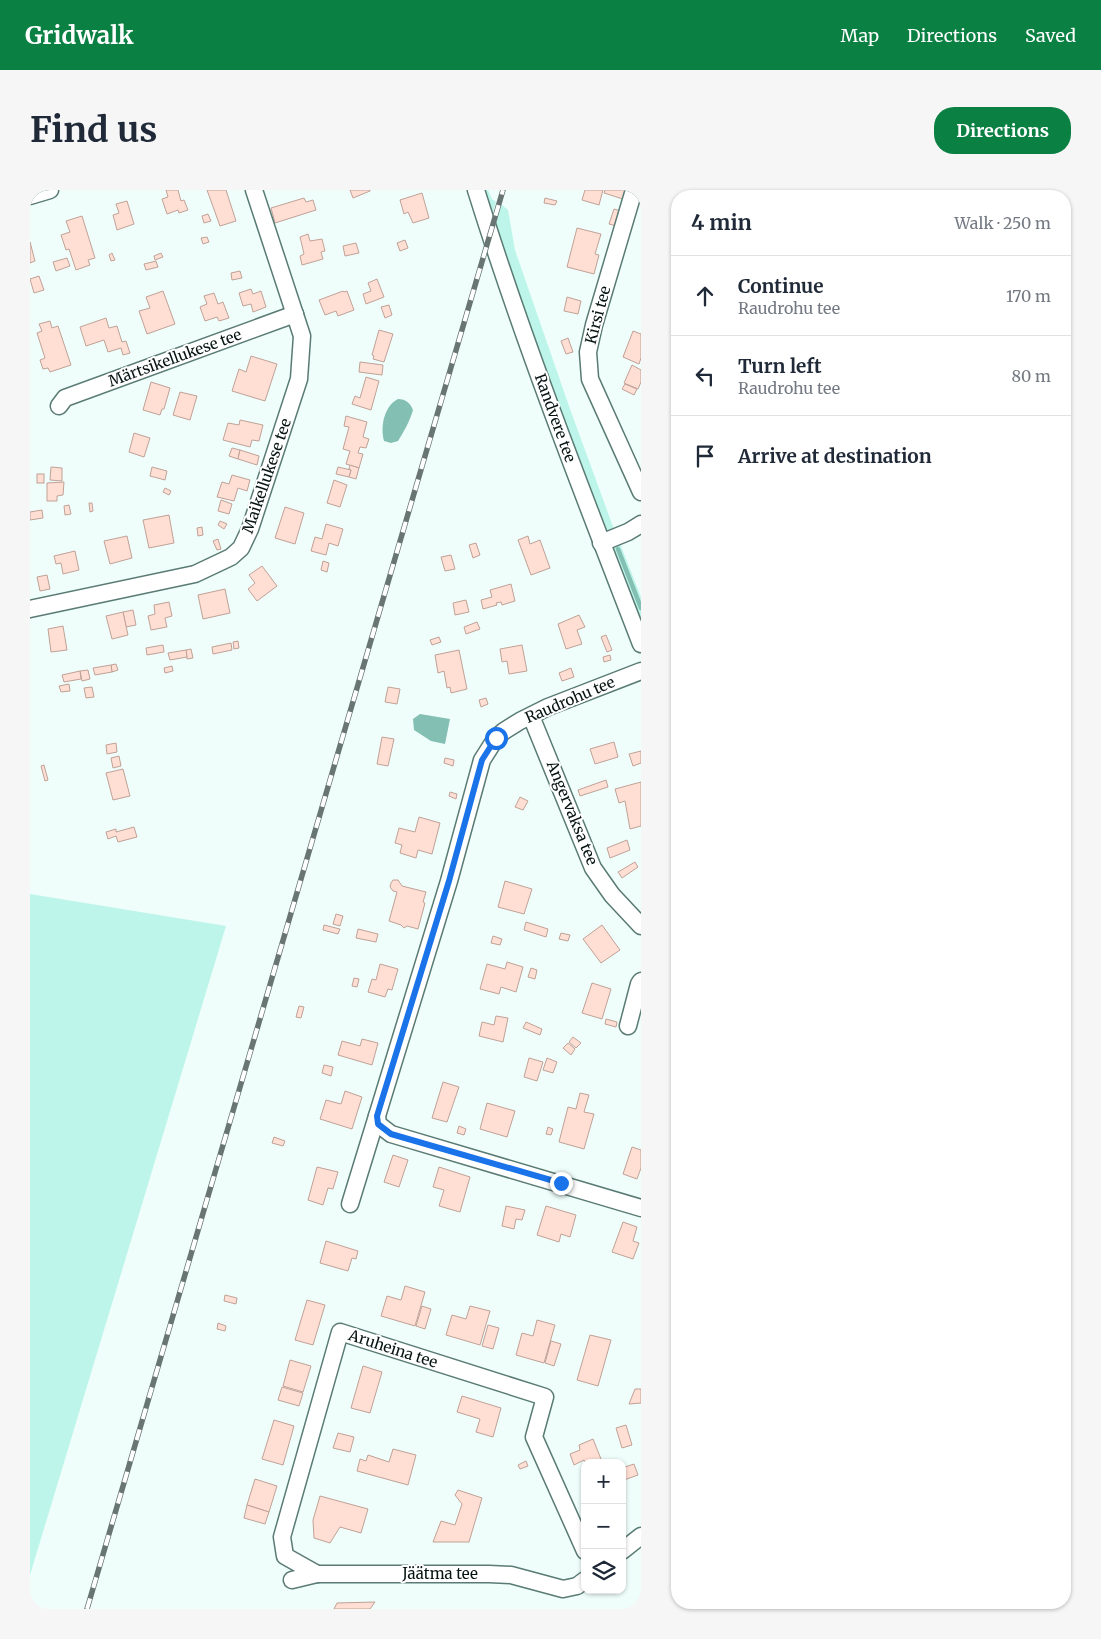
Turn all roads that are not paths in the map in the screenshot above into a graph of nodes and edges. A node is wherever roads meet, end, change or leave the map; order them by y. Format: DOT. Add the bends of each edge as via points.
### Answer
graph roads {
  1 [pos="50,190"];
  2 [pos="254,190"];
  3 [pos="476,190"];
  4 [pos="634,190"];
  5 [pos="30,196"];
  6 [pos="295,314"];
  7 [pos="59,406"];
  8 [pos="641,492"];
  9 [pos="641,524"];
  10 [pos="601,543"];
  11 [pos="30,609"];
  12 [pos="641,644"];
  13 [pos="641,671"];
  14 [pos="531,716"];
  15 [pos="641,926"];
  16 [pos="641,981"];
  17 [pos="628,1026"];
  18 [pos="377,1116"];
  19 [pos="350,1204"];
  20 [pos="641,1208"];
  21 [pos="641,1536"];
  22 [pos="584,1549"];
  23 [pos="625,1549"];
  24 [pos="317,1574"];
  25 [pos="292,1580"];
  26 [pos="581,1583"];
  1 -- 5 [label="street"];
  2 -- 6 [label="street, Maikellukese tee"];
  3 -- 10 [label="street, Randvere tee"];
  4 -- 8 [label="street, Kirsi tee" via="588,352 590,379"];
  6 -- 7 [label="street, Märtsikellukese tee" via="65,398"];
  6 -- 11 [label="street, Maikellukese tee" via="302,336 299,379 250,530 241,548 231,557 195,574"];
  9 -- 10 [label="street"];
  10 -- 12 [label="street, Randvere tee"];
  13 -- 14 [label="street, Raudrohu tee"];
  14 -- 15 [label="street, Angervaksa tee" via="593,868 612,895"];
  14 -- 18 [label="street, Raudrohu tee" via="496,738 482,760 449,881"];
  16 -- 17 [label="street"];
  18 -- 19 [label="street, Raudrohu tee"];
  18 -- 20 [label="street" via="378,1124 391,1134"];
  21 -- 23 [label="street"];
  22 -- 24 [label="street, Aruheina tee" via="534,1437 545,1398 340,1332 282,1537 285,1556"];
  24 -- 25 [label="street, Jäätma tee"];
  24 -- 26 [label="street, Jäätma tee" via="511,1575 563,1589"];
}
